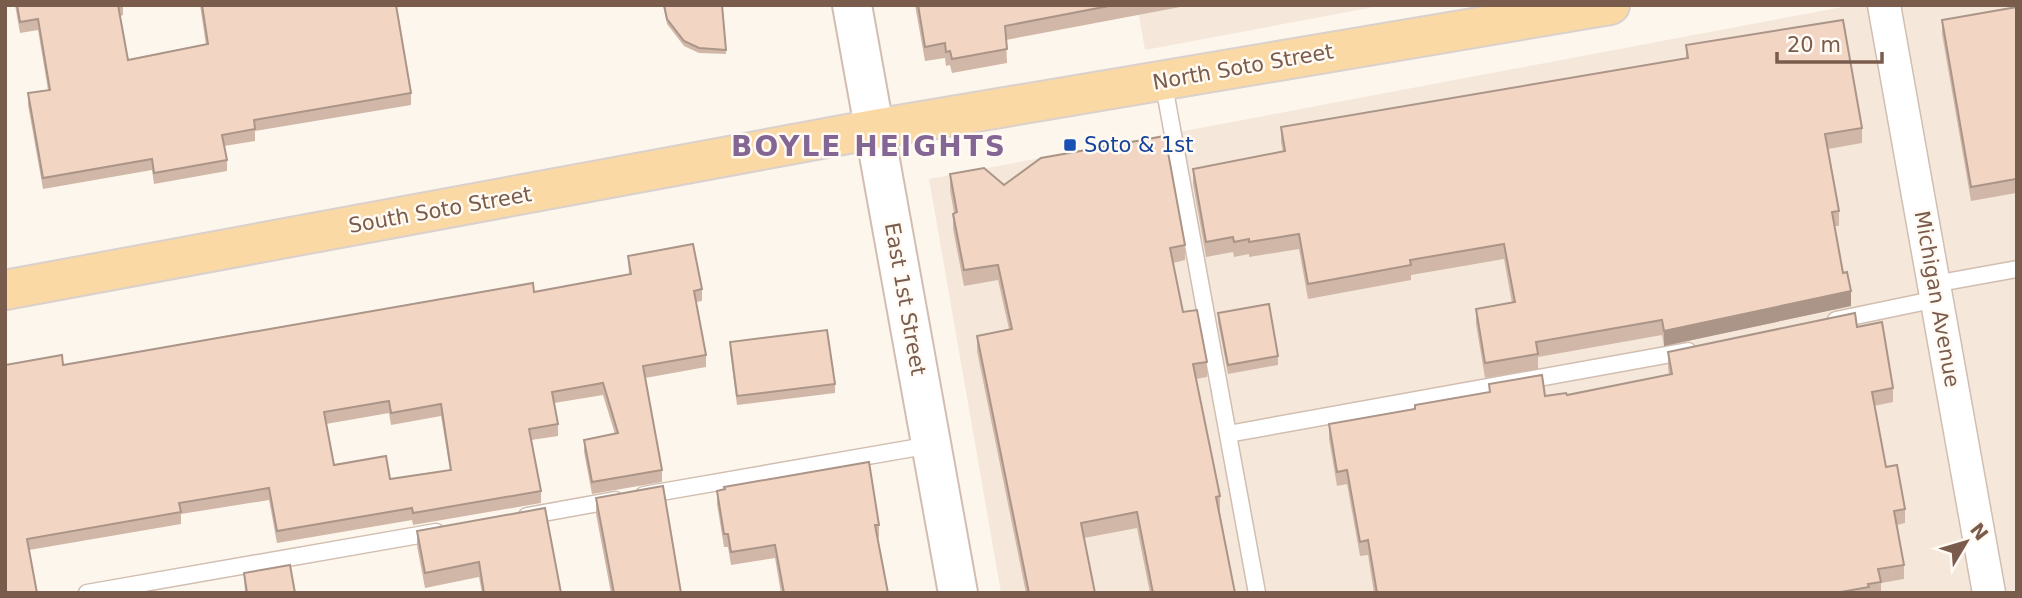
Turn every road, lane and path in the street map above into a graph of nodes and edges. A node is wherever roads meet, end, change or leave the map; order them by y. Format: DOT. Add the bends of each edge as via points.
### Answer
graph roads {
  1 [pos="852,5"];
  2 [pos="1611,5"];
  3 [pos="1884,5"];
  4 [pos="1163,80"];
  5 [pos="875,129"];
  6 [pos="2017,269"];
  7 [pos="5,290"];
  8 [pos="1935,291"];
  9 [pos="1817,324"];
  10 [pos="1698,349"];
  11 [pos="1228,434"];
  12 [pos="931,445"];
  13 [pos="509,519"];
  14 [pos="454,528"];
  15 [pos="87,593"];
  16 [pos="958,593"];
  17 [pos="1257,593"];
  18 [pos="1990,593"];
  1 -- 5 [label="street, East 1st Street"];
  2 -- 4 [label="main road, North Soto Street"];
  3 -- 8 [label="street, Michigan Avenue"];
  4 -- 5 [label="main road, North Soto Street"];
  4 -- 11 [label="lane"];
  5 -- 7 [label="main road, South Soto Street"];
  5 -- 12 [label="street, East 1st Street"];
  6 -- 8 [label="lane"];
  8 -- 9 [label="lane"];
  8 -- 18 [label="street, Michigan Avenue"];
  10 -- 11 [label="lane"];
  11 -- 17 [label="lane"];
  12 -- 13 [label="lane"];
  12 -- 16 [label="street, East 1st Street"];
  14 -- 15 [label="lane"];
}
